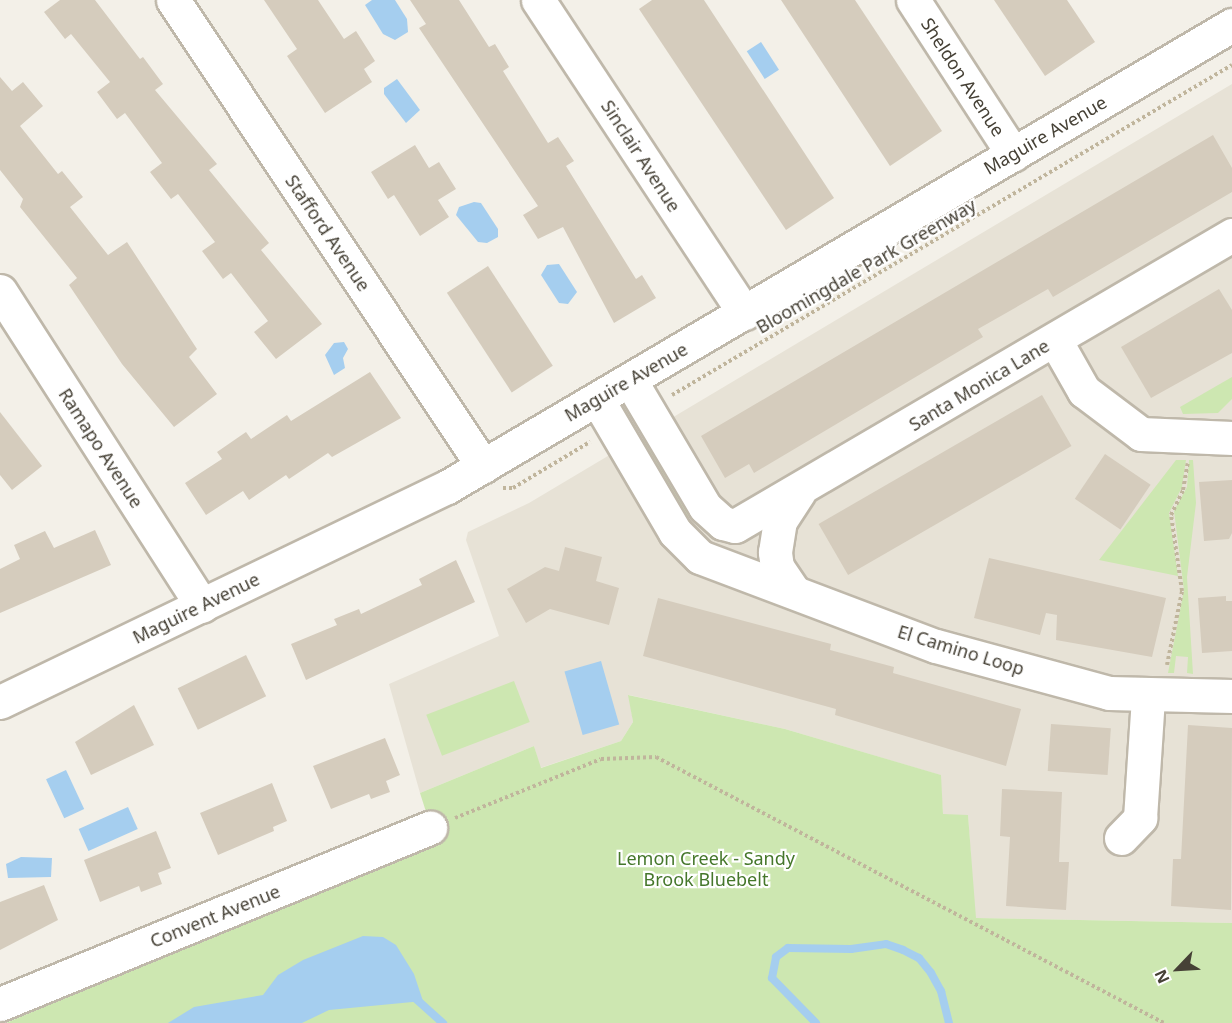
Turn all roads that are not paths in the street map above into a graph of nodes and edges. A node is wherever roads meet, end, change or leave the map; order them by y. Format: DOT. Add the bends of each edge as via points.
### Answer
graph roads {
  1 [pos="173,0"];
  2 [pos="538,0"];
  3 [pos="913,0"];
  4 [pos="1232,25"];
  5 [pos="1013,154"];
  6 [pos="1232,236"];
  7 [pos="0,291"];
  8 [pos="744,313"];
  9 [pos="1055,340"];
  10 [pos="630,380"];
  11 [pos="597,399"];
  12 [pos="1232,438"];
  13 [pos="494,478"];
  14 [pos="799,492"];
  15 [pos="723,523"];
  16 [pos="700,557"];
  17 [pos="794,592"];
  18 [pos="202,606"];
  19 [pos="1157,686"];
  20 [pos="1232,696"];
  21 [pos="0,702"];
  22 [pos="430,828"];
  23 [pos="1121,838"];
  24 [pos="0,1004"];
  1 -- 13 [label="street, Stafford Avenue"];
  2 -- 8 [label="street, Sinclair Avenue"];
  3 -- 5 [label="street, Sheldon Avenue"];
  4 -- 5 [label="street, Maguire Avenue"];
  5 -- 8 [label="street, Maguire Avenue"];
  6 -- 9 [label="street, Santa Monica Lane"];
  7 -- 18 [label="street, Ramapo Avenue"];
  8 -- 10 [label="street, Maguire Avenue"];
  9 -- 12 [label="street" via="1084,391 1141,434"];
  9 -- 14 [label="street, Santa Monica Lane"];
  10 -- 11 [label="street, Maguire Avenue"];
  10 -- 15 [label="street" via="705,507"];
  11 -- 13 [label="street, Maguire Avenue"];
  11 -- 16 [label="street" via="675,532"];
  13 -- 18 [label="street, Maguire Avenue"];
  14 -- 15 [label="street, Santa Monica Lane" via="746,522"];
  14 -- 17 [label="street" via="780,520 775,552 777,567"];
  15 -- 16 [label="street"];
  16 -- 17 [label="street, El Camino Loop"];
  17 -- 19 [label="street, El Camino Loop" via="936,646 1109,693"];
  18 -- 21 [label="street, Maguire Avenue"];
  19 -- 20 [label="street, El Camino Loop"];
  19 -- 23 [label="street" via="1140,818"];
  22 -- 24 [label="street, Convent Avenue"];
}
